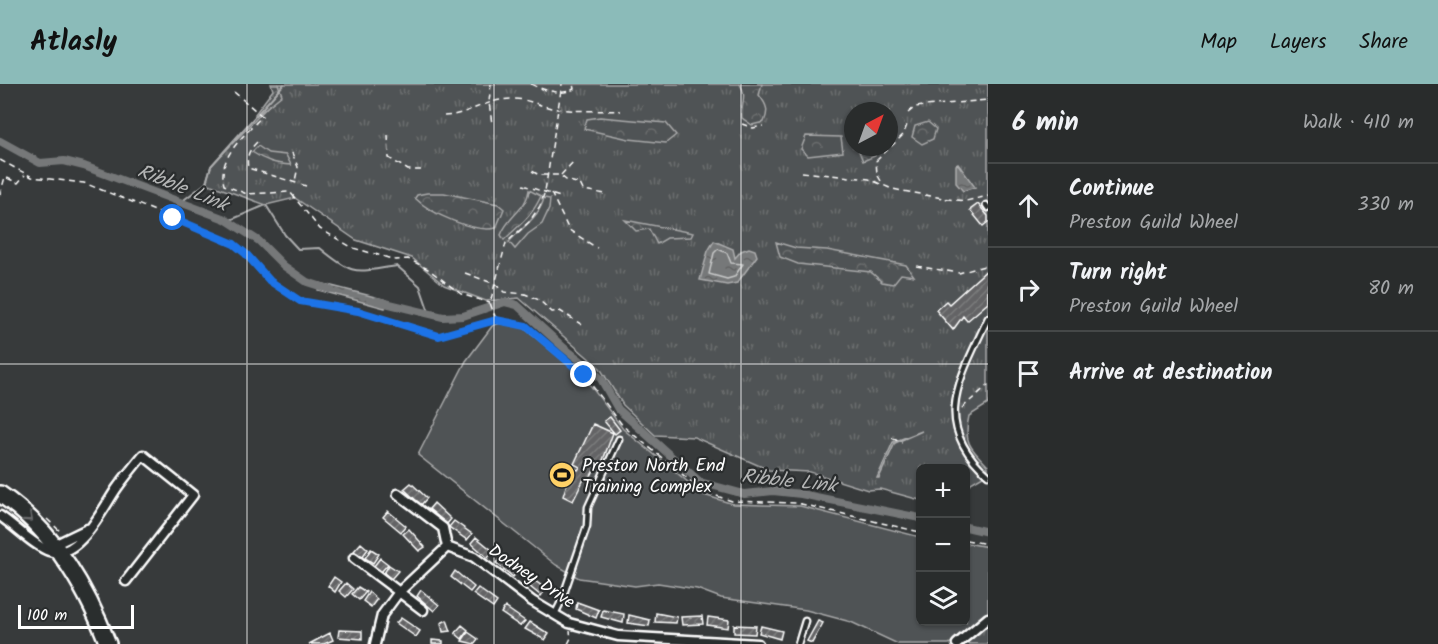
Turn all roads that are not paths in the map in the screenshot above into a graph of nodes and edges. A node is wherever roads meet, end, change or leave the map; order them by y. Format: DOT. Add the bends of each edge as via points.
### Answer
graph roads {
  1 [pos="988,318"];
  2 [pos="619,439"];
  3 [pos="988,475"];
  4 [pos="0,494"];
  5 [pos="398,494"];
  6 [pos="0,516"];
  7 [pos="447,547"];
  8 [pos="56,549"];
  9 [pos="354,558"];
  10 [pos="126,581"];
  11 [pos="399,592"];
  12 [pos="423,610"];
  13 [pos="555,614"];
  14 [pos="988,618"];
  15 [pos="805,621"];
  16 [pos="108,644"];
  17 [pos="375,644"];
  18 [pos="758,644"];
  19 [pos="798,644"];
  20 [pos="957,644"];
  1 -- 3 [label="lane" via="953,401 958,440"];
  2 -- 13 [label="lane" via="588,507 587,526"];
  4 -- 8 [label="highway, one-way" via="37,525"];
  5 -- 7 [label="street" via="442,528"];
  6 -- 8 [label="street" via="48,551"];
  7 -- 11 [label="street"];
  7 -- 13 [label="street, Dodney Drive" via="474,557"];
  8 -- 10 [label="street" via="80,540 142,455 193,495"];
  8 -- 16 [label="highway" via="80,585"];
  9 -- 11 [label="street"];
  11 -- 12 [label="street"];
  11 -- 17 [label="street" via="382,615"];
  13 -- 18 [label="street, Dodney Drive" via="618,636"];
  14 -- 20 [label="street"];
  15 -- 19 [label="lane"];
}
